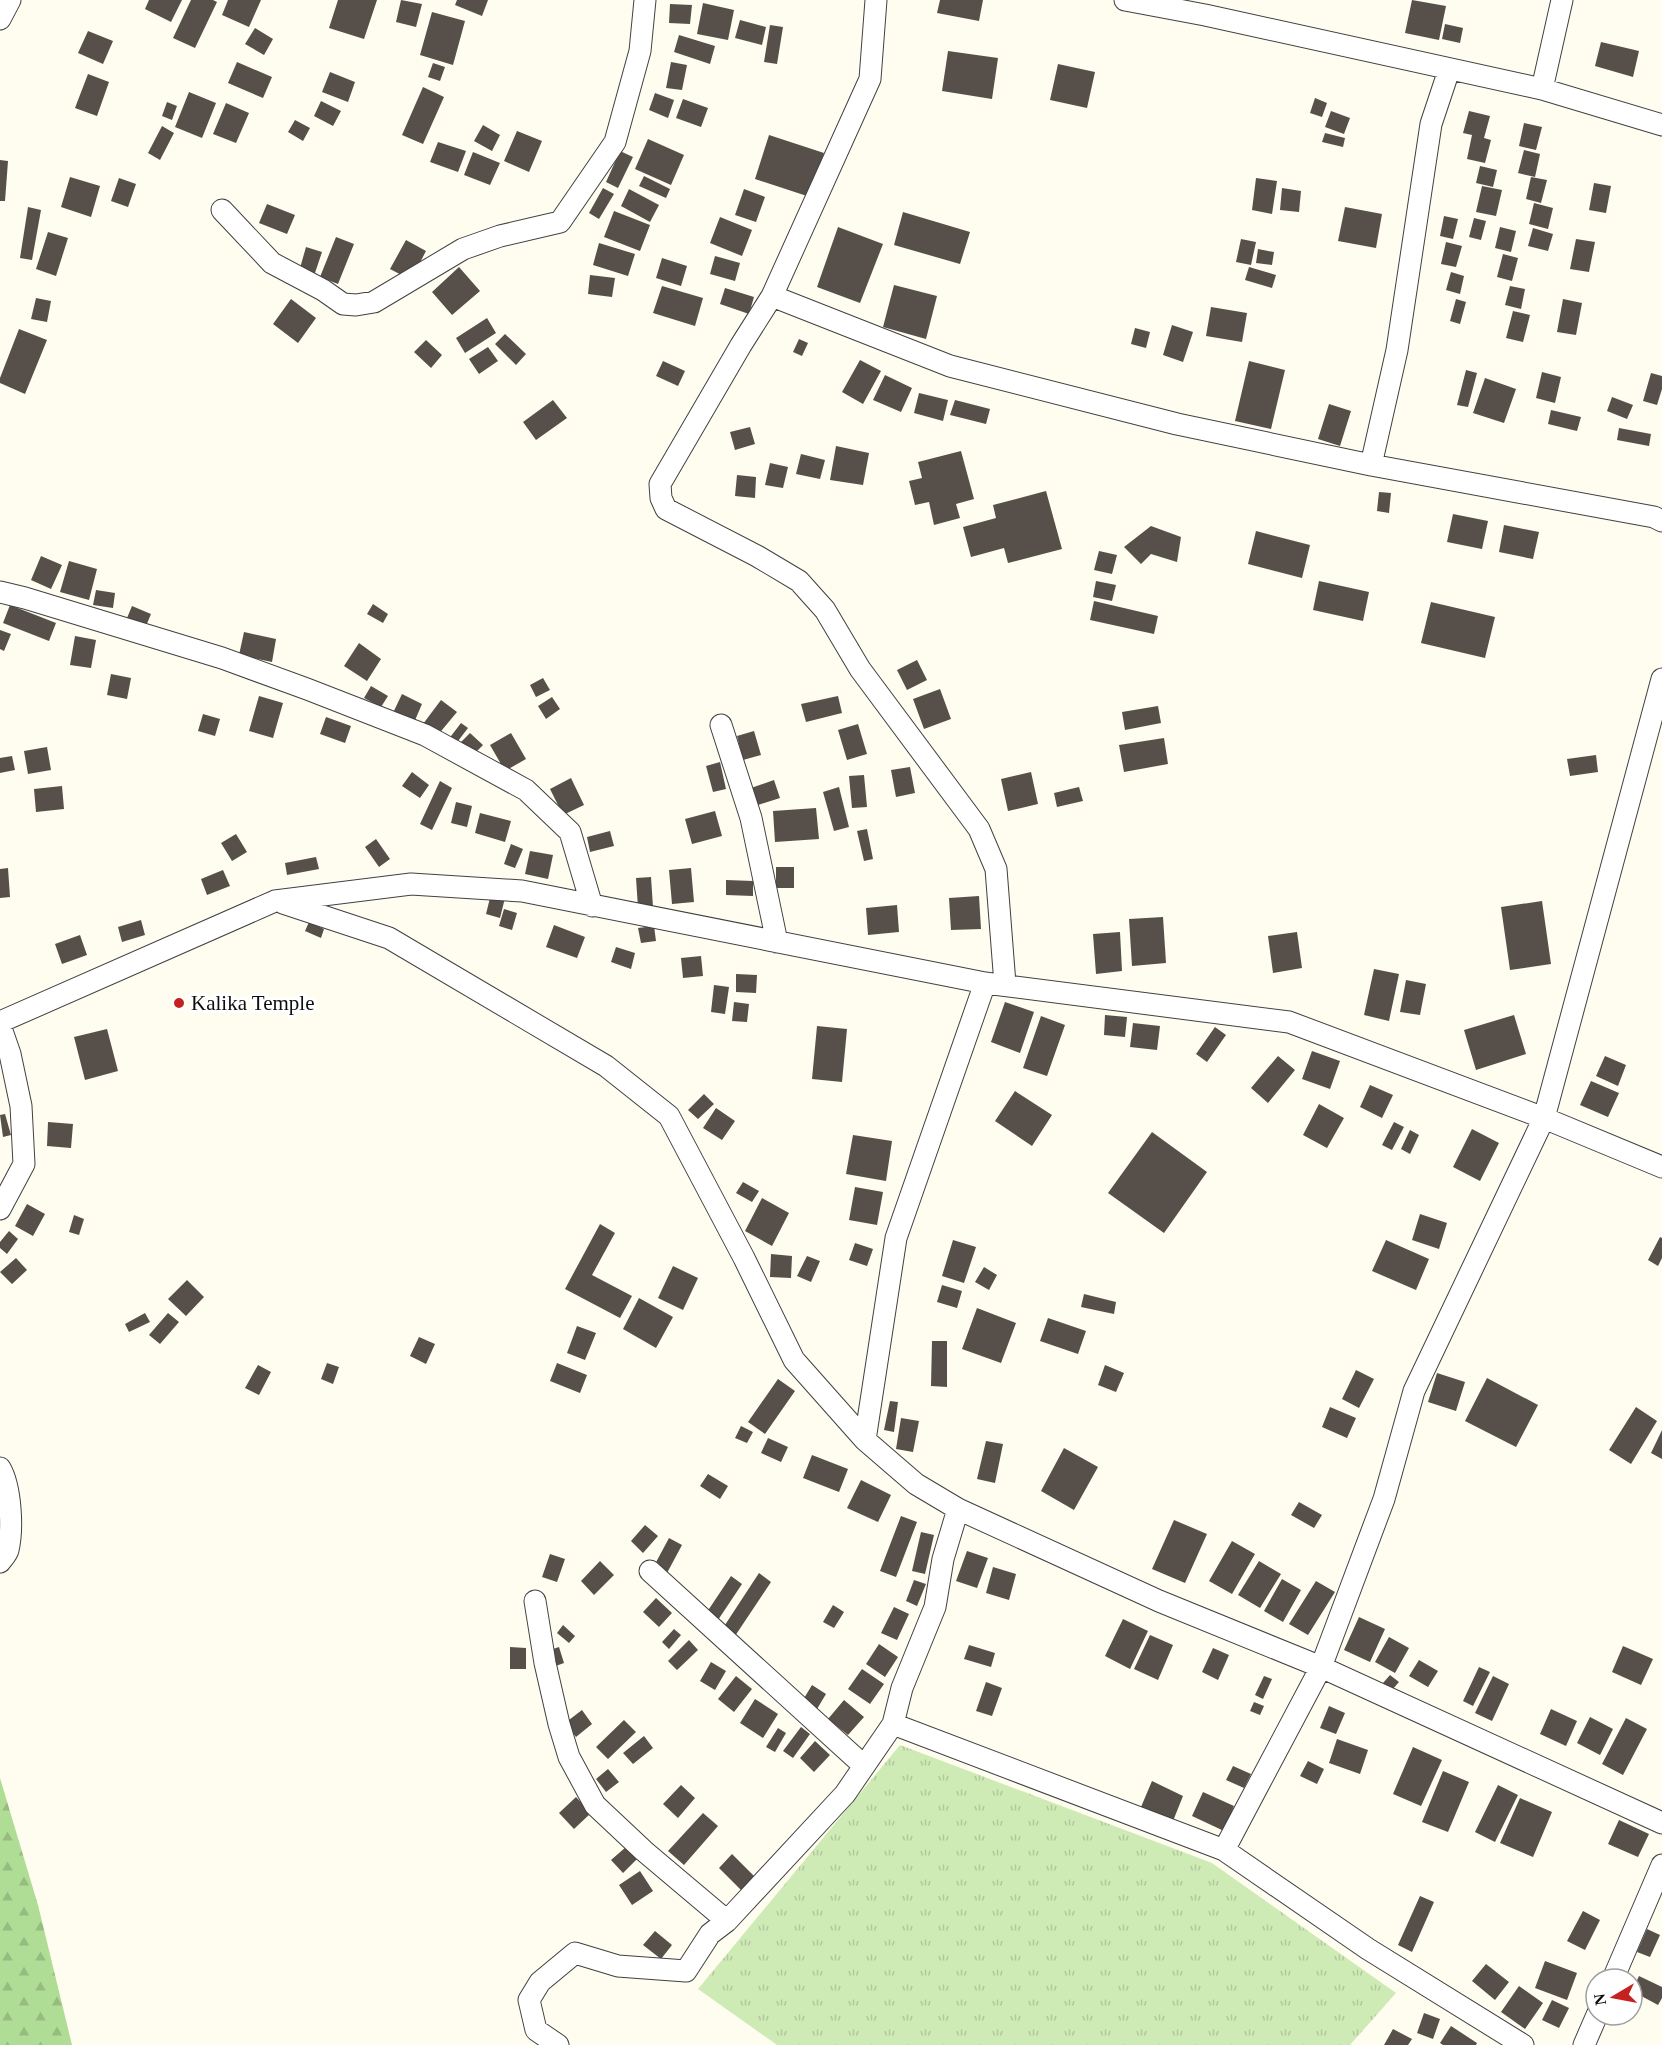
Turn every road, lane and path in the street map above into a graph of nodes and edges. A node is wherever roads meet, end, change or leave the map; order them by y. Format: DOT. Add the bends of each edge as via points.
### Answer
graph roads {
  1 [pos="10,0"];
  2 [pos="645,0"];
  3 [pos="876,0"];
  4 [pos="1125,0"];
  5 [pos="1562,0"];
  6 [pos="1207,8"];
  7 [pos="0,19"];
  8 [pos="1449,70"];
  9 [pos="1542,89"];
  10 [pos="1662,125"];
  11 [pos="222,210"];
  12 [pos="772,296"];
  13 [pos="1371,465"];
  14 [pos="1662,521"];
  15 [pos="0,592"];
  16 [pos="1662,679"];
  17 [pos="721,725"];
  18 [pos="275,901"];
  19 [pos="592,906"];
  20 [pos="777,942"];
  21 [pos="995,983"];
  22 [pos="0,1023"];
  23 [pos="1544,1118"];
  24 [pos="1662,1167"];
  25 [pos="0,1209"];
  26 [pos="866,1440"];
  27 [pos="0,1468"];
  28 [pos="958,1509"];
  29 [pos="0,1562"];
  30 [pos="650,1571"];
  31 [pos="535,1601"];
  32 [pos="1321,1667"];
  33 [pos="893,1724"];
  34 [pos="864,1765"];
  35 [pos="1662,1822"];
  36 [pos="1224,1850"];
  37 [pos="1662,1865"];
  38 [pos="727,1921"];
  39 [pos="1618,1967"];
  40 [pos="1592,2027"];
  41 [pos="558,2045"];
  42 [pos="1523,2045"];
  43 [pos="1584,2045"];
  1 -- 7 [label="street"];
  2 -- 11 [label="street" via="640,51 615,141 560,222 463,249 375,302 356,305 343,304 272,264"];
  3 -- 12 [label="street" via="870,79"];
  4 -- 6 [label="street"];
  5 -- 9 [label="street"];
  6 -- 8 [label="street"];
  8 -- 9 [label="street"];
  8 -- 13 [label="street" via="1431,124 1397,350"];
  9 -- 10 [label="street"];
  12 -- 13 [label="street" via="950,366 1177,424"];
  12 -- 21 [label="street" via="660,484 661,498 666,509 799,582 825,610 860,669 979,829 996,869"];
  13 -- 14 [label="street"];
  15 -- 19 [label="street" via="222,658 435,741 526,790 570,832"];
  16 -- 23 [label="street"];
  17 -- 20 [label="street" via="752,818"];
  18 -- 19 [label="street" via="411,884 522,891"];
  18 -- 22 [label="street"];
  18 -- 26 [label="street" via="389,938 606,1066 669,1116 794,1360"];
  19 -- 20 [label="street"];
  20 -- 21 [label="street"];
  21 -- 23 [label="street" via="1289,1022"];
  21 -- 26 [label="street" via="896,1238"];
  22 -- 25 [label="street" via="21,1106 24,1164"];
  23 -- 24 [label="street"];
  23 -- 32 [label="street" via="1414,1390 1384,1499"];
  26 -- 28 [label="street" via="916,1484"];
  27 -- 29 [label="street" via="5,1476 10,1512 8,1551"];
  28 -- 32 [label="street" via="1159,1601"];
  28 -- 33 [label="street" via="943,1558 935,1607 902,1688"];
  30 -- 34 [label="street"];
  31 -- 38 [label="street" via="558,1724 569,1757 595,1805"];
  32 -- 35 [label="street"];
  32 -- 36 [label="street"];
  33 -- 34 [label="street"];
  33 -- 36 [label="street"];
  34 -- 38 [label="street" via="845,1794"];
  36 -- 42 [label="street" via="1368,1949"];
  37 -- 39 [label="street"];
  38 -- 41 [label="street" via="710,1934 686,1971 618,1966 575,1953 540,1982 529,2000 536,2030"];
  40 -- 43 [label="street"];
}
